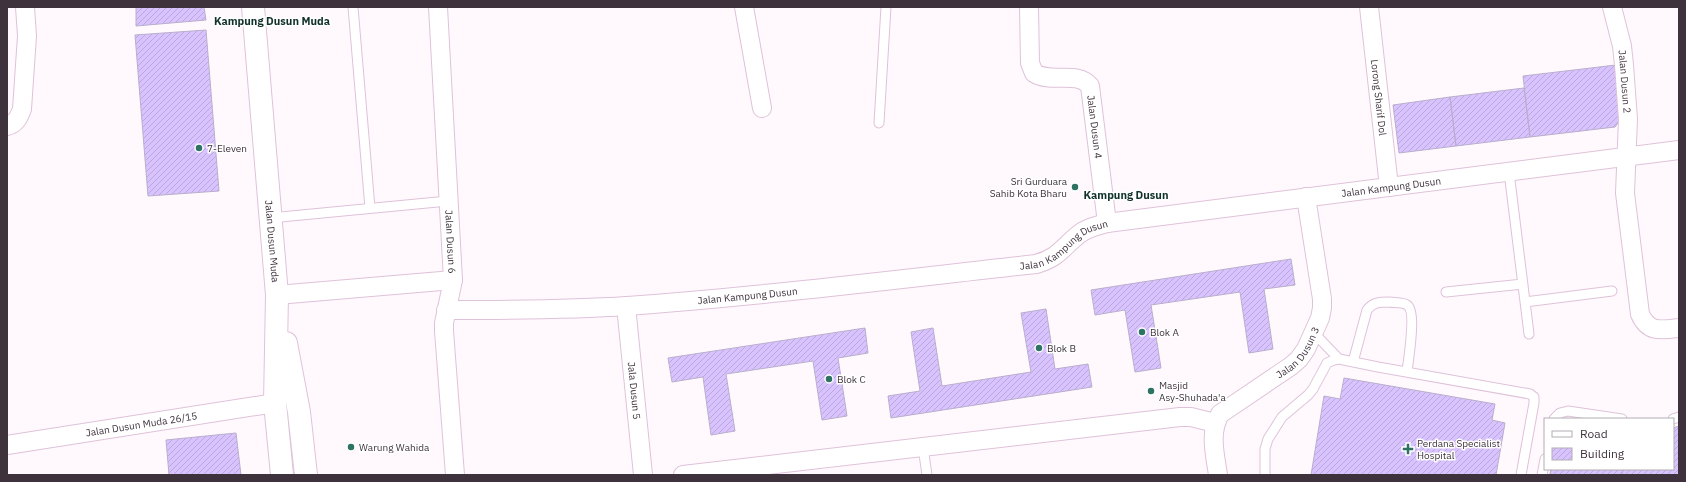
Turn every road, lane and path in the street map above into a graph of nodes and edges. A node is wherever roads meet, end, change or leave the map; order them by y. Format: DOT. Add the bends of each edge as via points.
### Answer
graph roads {
  1 [pos="25,7"];
  2 [pos="253,7"];
  3 [pos="353,7"];
  4 [pos="438,7"];
  5 [pos="744,7"];
  6 [pos="886,7"];
  7 [pos="1029,7"];
  8 [pos="1369,7"];
  9 [pos="1612,7"];
  10 [pos="762,108"];
  11 [pos="879,124"];
  12 [pos="7,126"];
  13 [pos="1679,150"];
  14 [pos="1626,157"];
  15 [pos="1509,172"];
  16 [pos="1389,187"];
  17 [pos="1306,198"];
  18 [pos="448,201"];
  19 [pos="370,208"];
  20 [pos="270,218"];
  21 [pos="1107,223"];
  22 [pos="453,280"];
  23 [pos="1523,284"];
  24 [pos="1612,291"];
  25 [pos="1446,292"];
  26 [pos="276,295"];
  27 [pos="1525,302"];
  28 [pos="626,306"];
  29 [pos="446,310"];
  30 [pos="1679,328"];
  31 [pos="1313,332"];
  32 [pos="1529,334"];
  33 [pos="1339,359"];
  34 [pos="1353,362"];
  35 [pos="1407,372"];
  36 [pos="275,403"];
  37 [pos="1555,418"];
  38 [pos="1615,418"];
  39 [pos="1215,423"];
  40 [pos="7,445"];
  41 [pos="923,447"];
  42 [pos="1544,464"];
  43 [pos="282,475"];
  44 [pos="306,475"];
  45 [pos="455,475"];
  46 [pos="643,475"];
  47 [pos="683,475"];
  48 [pos="927,475"];
  49 [pos="1218,475"];
  50 [pos="1266,475"];
  51 [pos="1521,475"];
  52 [pos="1542,475"];
  1 -- 12 [label="street" via="27,36 22,109 19,118"];
  2 -- 20 [label="main road, Jalan Dusun Muda"];
  3 -- 19 [label="lane"];
  4 -- 18 [label="street, Jalan Dusun 6"];
  5 -- 10 [label="street"];
  6 -- 11 [label="lane"];
  7 -- 21 [label="street, Jalan Dusun 4" via="1030,63 1034,74 1045,78 1082,79 1090,86"];
  8 -- 16 [label="street, Lorong Sharif Dol"];
  9 -- 14 [label="street, Jalan Dusun 2" via="1624,65 1628,119"];
  13 -- 14 [label="street, Jalan Kampung Dusun"];
  14 -- 15 [label="street, Jalan Kampung Dusun"];
  14 -- 30 [label="street, Jalan Dusun 2" via="1625,193 1640,314 1643,322 1650,328"];
  15 -- 16 [label="street, Jalan Kampung Dusun"];
  15 -- 23 [label="lane"];
  16 -- 17 [label="street, Jalan Kampung Dusun"];
  17 -- 21 [label="street, Jalan Kampung Dusun"];
  17 -- 31 [label="street, Jalan Dusun 3" via="1322,299 1320,318"];
  18 -- 19 [label="lane"];
  18 -- 22 [label="street, Jalan Dusun 6"];
  19 -- 20 [label="lane"];
  20 -- 26 [label="main road, Jalan Dusun Muda"];
  21 -- 28 [label="street, Jalan Kampung Dusun" via="1091,227 1049,261 1036,264 728,298"];
  22 -- 26 [label="street"];
  22 -- 29 [label="street, Jalan Dusun 6"];
  23 -- 25 [label="lane"];
  23 -- 27 [label="lane"];
  24 -- 27 [label="lane"];
  26 -- 36 [label="main road, Jalan Dusun Muda"];
  26 -- 44 [label="main road" via="298,412"];
  27 -- 32 [label="lane"];
  28 -- 29 [label="street, Jalan Kampung Dusun" via="538,310"];
  28 -- 46 [label="street, Jala Dusun 5"];
  29 -- 45 [label="street, Jalan Dusun 6" via="444,331"];
  31 -- 33 [label="lane"];
  31 -- 39 [label="street, Jalan Dusun 3" via="1299,359 1220,414"];
  33 -- 34 [label="lane"];
  33 -- 50 [label="lane" via="1327,363 1310,392 1282,417 1268,439 1265,449"];
  34 -- 35 [label="lane"];
  34 -- 35 [label="lane" via="1369,307 1380,302 1407,304 1412,312 1412,318"];
  35 -- 51 [label="lane" via="1530,394 1534,397"];
  36 -- 40 [label="street, Jalan Dusun Muda 26/15"];
  36 -- 43 [label="main road, Jalan Dusun Muda"];
  37 -- 38 [label="lane" via="1560,413 1568,411"];
  39 -- 41 [label="street" via="1180,416"];
  39 -- 49 [label="street" via="1214,441"];
  41 -- 47 [label="street"];
  41 -- 48 [label="lane"];
  42 -- 52 [label="lane"];
}
